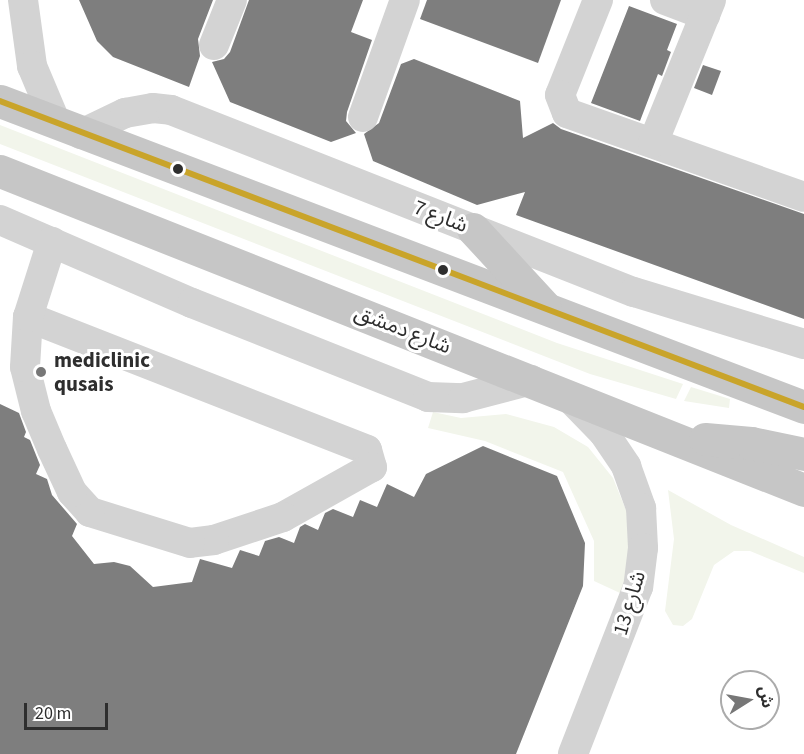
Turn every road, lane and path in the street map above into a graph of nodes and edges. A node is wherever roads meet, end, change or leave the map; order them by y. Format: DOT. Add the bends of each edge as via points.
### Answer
graph roads {
  1 [pos="232,0"];
  2 [pos="405,0"];
  3 [pos="598,0"];
  4 [pos="665,0"];
  5 [pos="708,8"];
  6 [pos="15,9"];
  7 [pos="214,45"];
  8 [pos="0,101"];
  9 [pos="363,117"];
  10 [pos="69,128"];
  11 [pos="653,143"];
  12 [pos="0,171"];
  13 [pos="804,196"];
  14 [pos="0,220"];
  15 [pos="473,229"];
  16 [pos="52,242"];
  17 [pos="547,310"];
  18 [pos="28,317"];
  19 [pos="804,344"];
  20 [pos="532,380"];
  21 [pos="568,396"];
  22 [pos="804,407"];
  23 [pos="679,438"];
  24 [pos="804,454"];
  25 [pos="804,490"];
  26 [pos="573,754"];
  1 -- 7 [label="street"];
  2 -- 9 [label="street"];
  3 -- 11 [label="street" via="560,95 561,105 567,113"];
  4 -- 5 [label="street"];
  5 -- 11 [label="street"];
  6 -- 10 [label="street" via="32,66"];
  8 -- 10 [label="main road"];
  10 -- 15 [label="street, شارع 7" via="125,112 171,110"];
  10 -- 17 [label="main road"];
  11 -- 13 [label="street"];
  12 -- 20 [label="main road, شارع دمشق"];
  14 -- 16 [label="street"];
  15 -- 17 [label="main road"];
  15 -- 19 [label="street, شارع 7" via="646,296"];
  16 -- 18 [label="street"];
  16 -- 20 [label="street" via="192,303 428,397 463,398"];
  17 -- 22 [label="main road"];
  18 -- 18 [label="street" via="25,367 36,411 72,492 98,516 190,543 214,540 284,517 372,466 367,450"];
  20 -- 21 [label="main road, شارع دمشق"];
  21 -- 23 [label="main road, شارع دمشق"];
  21 -- 26 [label="street, شارع 13" via="626,466 641,508 643,548 639,577 624,624"];
  23 -- 24 [label="main road" via="751,443"];
  23 -- 25 [label="main road, شارع دمشق"];
}
